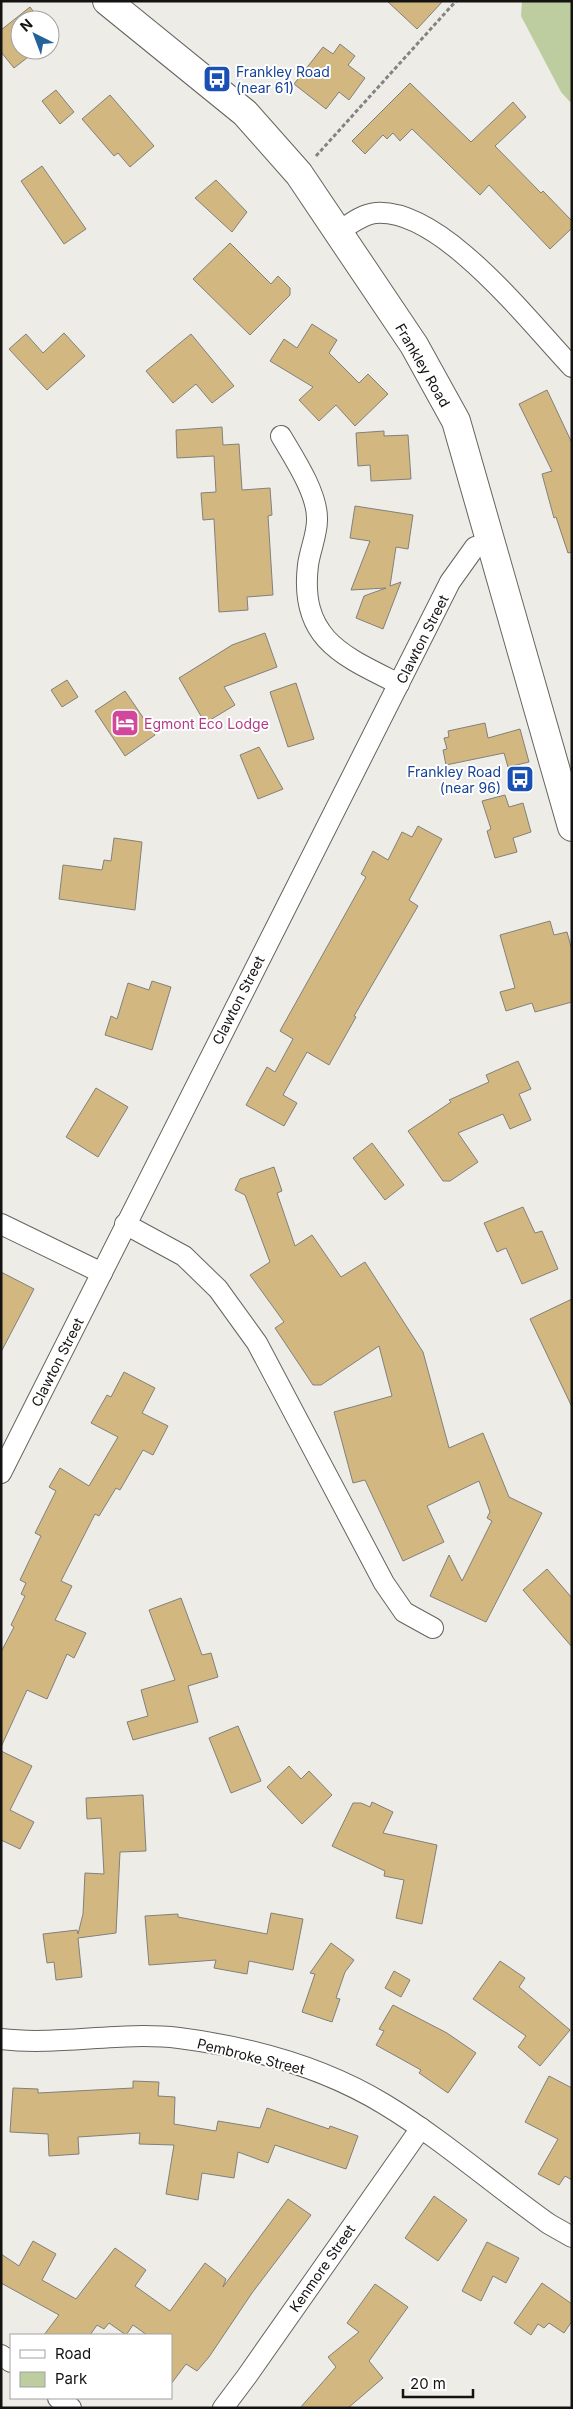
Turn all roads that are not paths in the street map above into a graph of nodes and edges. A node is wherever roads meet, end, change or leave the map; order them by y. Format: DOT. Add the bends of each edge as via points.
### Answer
graph roads {
  1 [pos="107,1"];
  2 [pos="338,232"];
  3 [pos="572,367"];
  4 [pos="281,436"];
  5 [pos="491,541"];
  6 [pos="399,684"];
  7 [pos="572,827"];
  8 [pos="1,1224"];
  9 [pos="125,1224"];
  10 [pos="102,1273"];
  11 [pos="1,1472"];
  12 [pos="433,1628"];
  13 [pos="1,2039"];
  14 [pos="421,2128"];
  15 [pos="572,2237"];
  16 [pos="59,2399"];
  17 [pos="71,2408"];
  18 [pos="223,2408"];
  1 -- 2 [label="street, Frankley Road" via="246,113 299,174"];
  2 -- 3 [label="street" via="374,213 397,215 425,229 458,249 506,293"];
  2 -- 5 [label="street, Frankley Road" via="414,345 456,421"];
  4 -- 6 [label="street" via="309,484 318,519 308,566 308,598 314,622 326,640 345,657"];
  5 -- 6 [label="street, Clawton Street" via="475,547 450,582"];
  5 -- 7 [label="street, Frankley Road"];
  6 -- 9 [label="street, Clawton Street"];
  8 -- 10 [label="street"];
  9 -- 10 [label="street, Clawton Street"];
  9 -- 12 [label="street" via="184,1256 218,1289 256,1343 384,1583 404,1612"];
  10 -- 11 [label="street, Clawton Street"];
  13 -- 14 [label="street, Pembroke Street" via="134,2036 179,2038 235,2049 301,2066 340,2082"];
  14 -- 15 [label="street, Pembroke Street" via="514,2199"];
  14 -- 18 [label="street, Kenmore Street"];
  16 -- 17 [label="street"];
}
